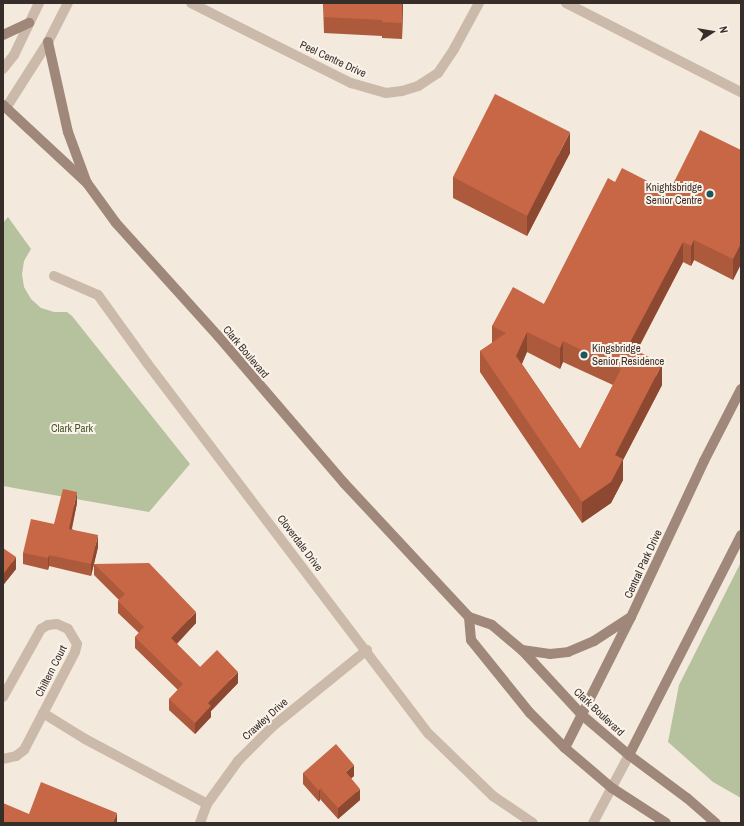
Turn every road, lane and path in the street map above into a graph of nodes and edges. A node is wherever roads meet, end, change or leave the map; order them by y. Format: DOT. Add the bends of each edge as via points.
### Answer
graph roads {
  1 [pos="39,3"];
  2 [pos="68,3"];
  3 [pos="191,3"];
  4 [pos="479,3"];
  5 [pos="566,3"];
  6 [pos="29,23"];
  7 [pos="3,35"];
  8 [pos="48,42"];
  9 [pos="3,69"];
  10 [pos="741,92"];
  11 [pos="4,106"];
  12 [pos="86,183"];
  13 [pos="54,276"];
  14 [pos="741,389"];
  15 [pos="741,535"];
  16 [pos="631,617"];
  17 [pos="469,618"];
  18 [pos="366,650"];
  19 [pos="522,650"];
  20 [pos="3,697"];
  21 [pos="43,713"];
  22 [pos="582,715"];
  23 [pos="565,748"];
  24 [pos="628,755"];
  25 [pos="3,759"];
  26 [pos="612,788"];
  27 [pos="208,804"];
  28 [pos="200,823"];
  29 [pos="533,823"];
  30 [pos="593,823"];
  31 [pos="666,823"];
  32 [pos="716,823"];
  1 -- 6 [label="street"];
  2 -- 8 [label="street"];
  3 -- 4 [label="street, Peel Centre Drive" via="351,83 386,93 418,86 438,72 454,49"];
  5 -- 10 [label="street"];
  6 -- 7 [label="street"];
  6 -- 9 [label="street" via="14,55"];
  8 -- 11 [label="street"];
  8 -- 12 [label="street" via="68,132"];
  11 -- 12 [label="street, Clark Boulevard"];
  12 -- 17 [label="street, Clark Boulevard" via="116,223 218,336 334,472"];
  13 -- 18 [label="street, Cloverdale Drive" via="98,295"];
  14 -- 16 [label="street, Central Park Drive" via="704,461"];
  15 -- 24 [label="street"];
  16 -- 19 [label="street" via="594,641 568,652 550,654"];
  16 -- 22 [label="street, Central Park Drive"];
  17 -- 19 [label="street, Clark Boulevard" via="492,625"];
  17 -- 23 [label="street" via="471,640 530,713"];
  18 -- 27 [label="street, Crawley Drive" via="273,726 238,762"];
  18 -- 29 [label="street, Cloverdale Drive" via="429,734 493,796"];
  19 -- 22 [label="street, Clark Boulevard"];
  20 -- 21 [label="street, Chiltern Court" via="41,629 57,624 68,629 77,644"];
  21 -- 25 [label="street, Chiltern Court" via="24,750 16,756"];
  21 -- 27 [label="street, Chiltern Court" via="85,739"];
  22 -- 23 [label="street, Central Park Drive"];
  22 -- 24 [label="street, Clark Boulevard"];
  23 -- 26 [label="street"];
  24 -- 26 [label="street"];
  24 -- 32 [label="street, Clark Boulevard" via="687,798"];
  26 -- 30 [label="street"];
  26 -- 31 [label="street"];
  27 -- 28 [label="street, Crawley Drive"];
}
